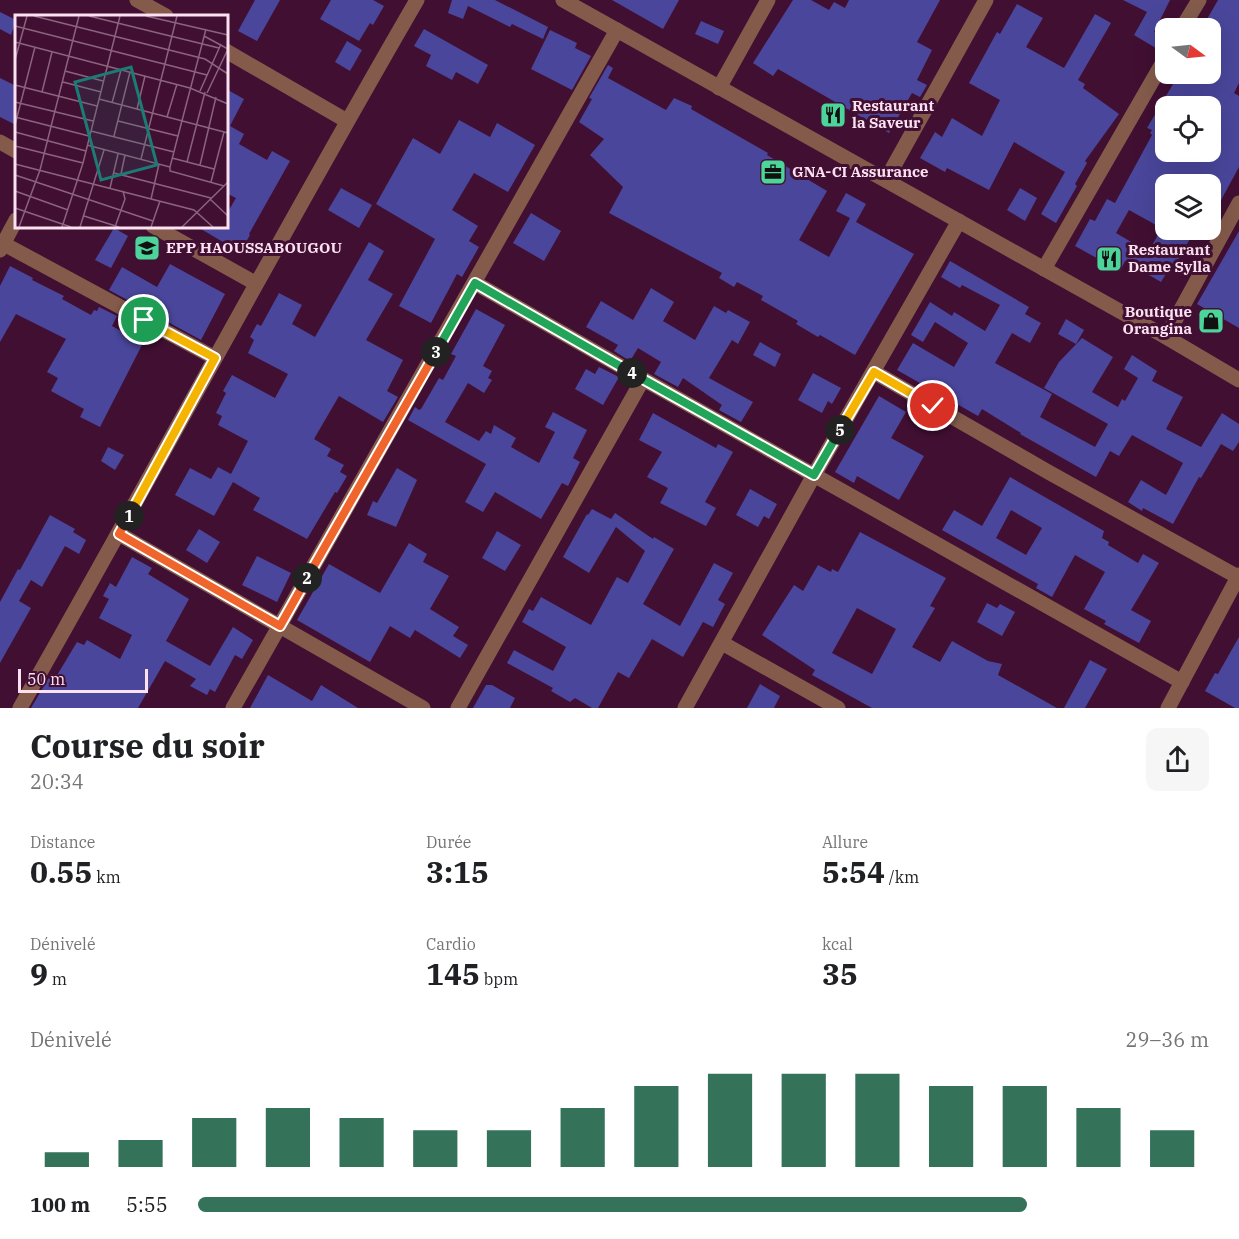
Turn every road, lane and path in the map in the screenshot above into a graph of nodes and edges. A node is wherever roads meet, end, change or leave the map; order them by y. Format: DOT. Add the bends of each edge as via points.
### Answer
graph roads {
  1 [pos="137,0"];
  2 [pos="417,0"];
  3 [pos="563,0"];
  4 [pos="768,0"];
  5 [pos="986,0"];
  6 [pos="1198,0"];
  7 [pos="164,15"];
  8 [pos="1188,18"];
  9 [pos="617,30"];
  10 [pos="228,52"];
  11 [pos="1155,76"];
  12 [pos="719,87"];
  13 [pos="347,121"];
  14 [pos="0,142"];
  15 [pos="15,150"];
  16 [pos="885,180"];
  17 [pos="1239,203"];
  18 [pos="15,222"];
  19 [pos="959,222"];
  20 [pos="157,228"];
  21 [pos="2,247"];
  22 [pos="1044,269"];
  23 [pos="255,283"];
  24 [pos="475,283"];
  25 [pos="1166,337"];
  26 [pos="215,358"];
  27 [pos="874,372"];
  28 [pos="643,380"];
  29 [pos="1239,380"];
  30 [pos="814,475"];
  31 [pos="119,534"];
  32 [pos="1239,576"];
  33 [pos="280,626"];
  34 [pos="722,643"];
  35 [pos="1182,682"];
  36 [pos="20,708"];
  37 [pos="233,708"];
  38 [pos="423,708"];
  39 [pos="458,708"];
  40 [pos="685,708"];
  41 [pos="837,708"];
  42 [pos="1168,708"];
  1 -- 7 [label="street"];
  2 -- 13 [label="street"];
  3 -- 9 [label="street"];
  4 -- 12 [label="street"];
  5 -- 16 [label="street"];
  6 -- 8 [label="street"];
  9 -- 12 [label="street"];
  9 -- 24 [label="street"];
  10 -- 13 [label="street"];
  11 -- 22 [label="street"];
  12 -- 16 [label="street"];
  13 -- 23 [label="street"];
  14 -- 15 [label="street"];
  16 -- 19 [label="street"];
  17 -- 25 [label="street"];
  18 -- 21 [label="street"];
  19 -- 22 [label="street"];
  19 -- 27 [label="street"];
  20 -- 23 [label="street"];
  21 -- 26 [label="street"];
  22 -- 25 [label="street"];
  23 -- 26 [label="street"];
  24 -- 28 [label="street"];
  24 -- 33 [label="street"];
  25 -- 29 [label="street"];
  26 -- 31 [label="street"];
  27 -- 30 [label="street"];
  27 -- 32 [label="street"];
  28 -- 30 [label="street"];
  28 -- 39 [label="street"];
  30 -- 34 [label="street"];
  30 -- 35 [label="street"];
  31 -- 33 [label="street"];
  31 -- 36 [label="street"];
  32 -- 35 [label="street"];
  33 -- 37 [label="street"];
  33 -- 38 [label="street"];
  34 -- 40 [label="street"];
  34 -- 41 [label="street"];
  35 -- 42 [label="street"];
}
